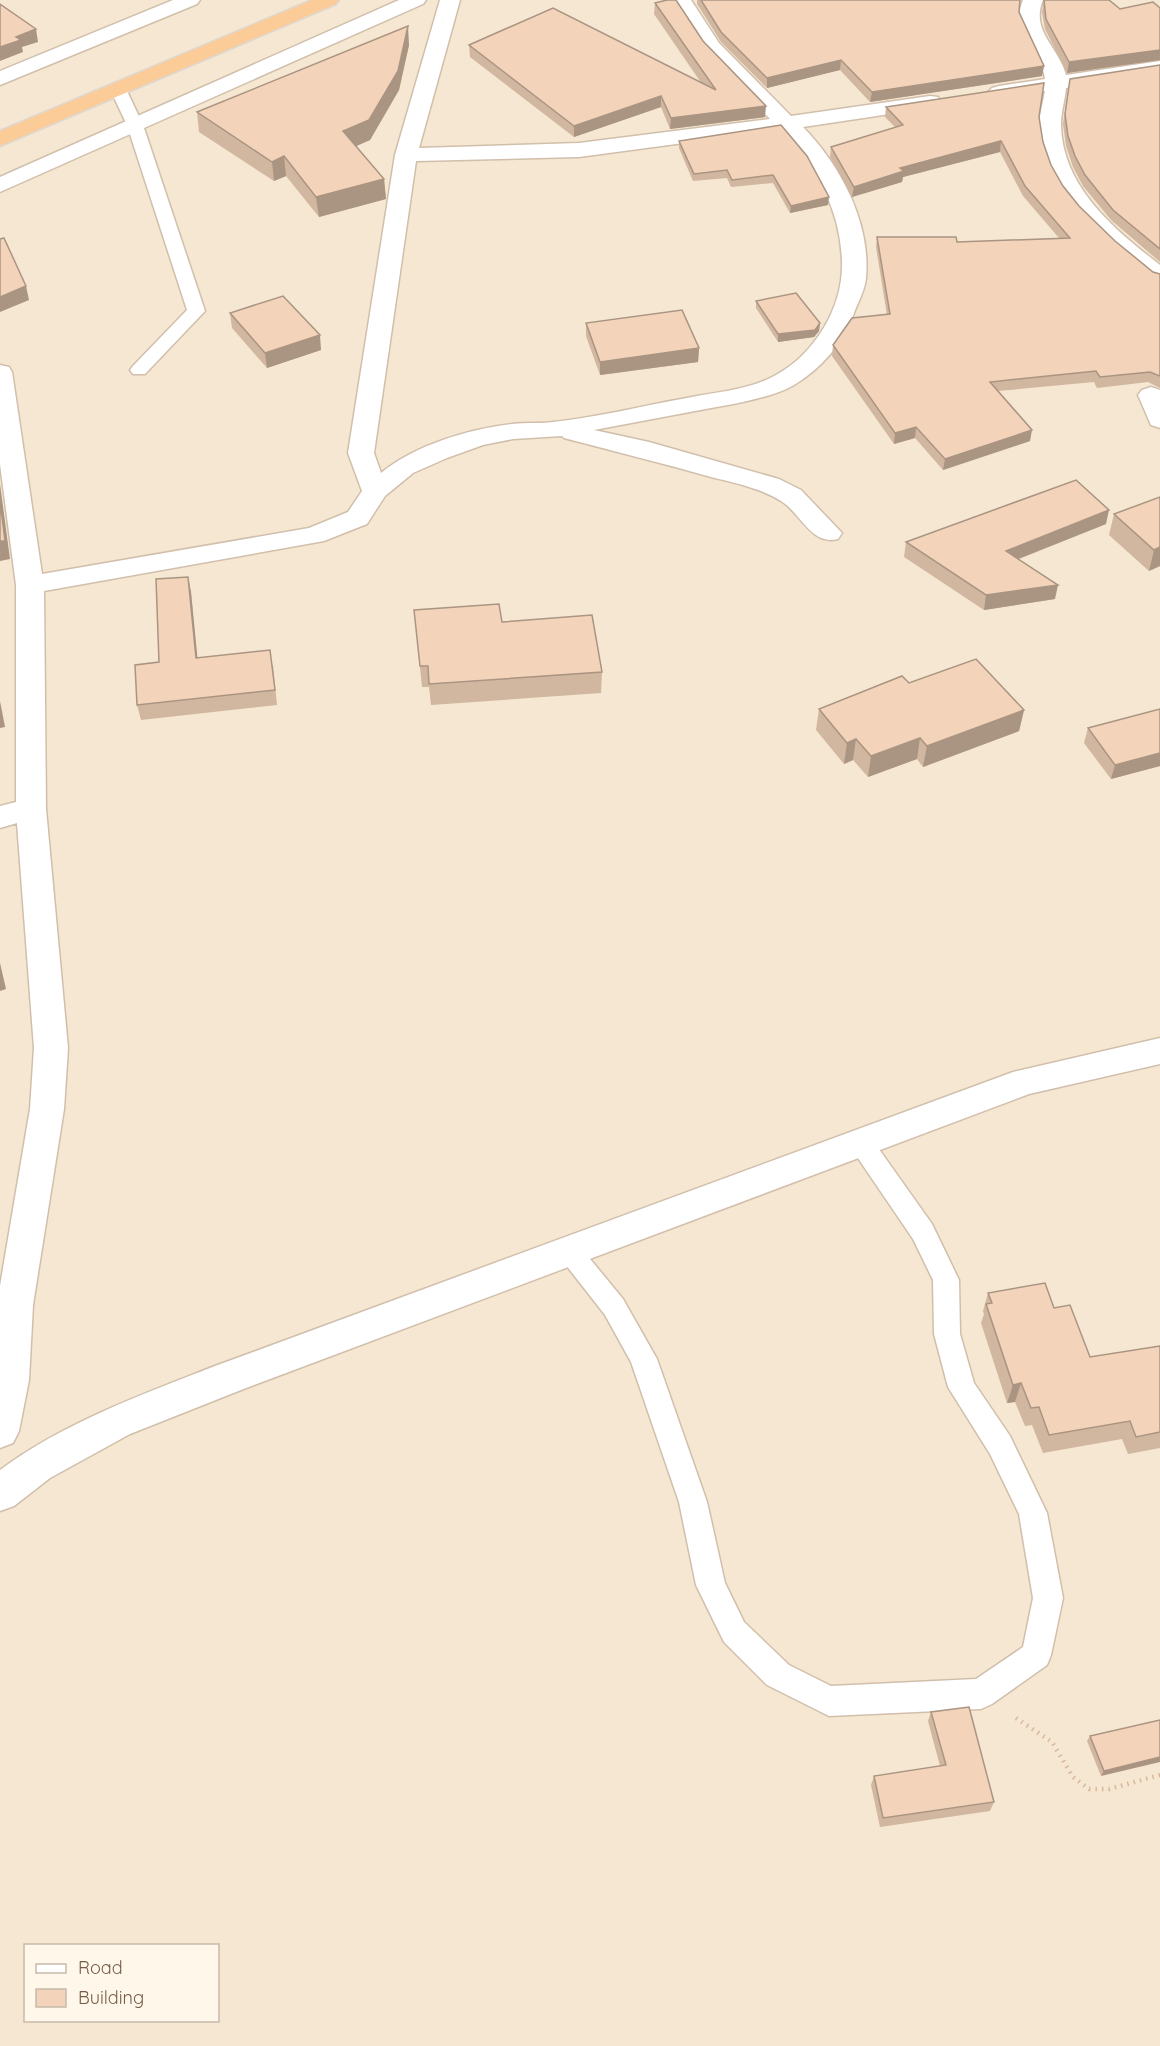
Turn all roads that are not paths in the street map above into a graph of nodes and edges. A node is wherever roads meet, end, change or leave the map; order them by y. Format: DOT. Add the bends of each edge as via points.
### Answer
graph roads {
  1 [pos="190,0"];
  2 [pos="329,0"];
  3 [pos="416,0"];
  4 [pos="450,0"];
  5 [pos="681,0"];
  6 [pos="1033,0"];
  7 [pos="1160,67"];
  8 [pos="0,79"];
  9 [pos="1058,83"];
  10 [pos="118,89"];
  11 [pos="976,95"];
  12 [pos="952,99"];
  13 [pos="788,124"];
  14 [pos="135,125"];
  15 [pos="0,139"];
  16 [pos="406,155"];
  17 [pos="0,185"];
  18 [pos="1160,276"];
  19 [pos="139,370"];
  20 [pos="0,372"];
  21 [pos="1151,395"];
  22 [pos="1160,420"];
  23 [pos="553,430"];
  24 [pos="375,491"];
  25 [pos="829,533"];
  26 [pos="30,585"];
  27 [pos="31,809"];
  28 [pos="0,817"];
  29 [pos="1160,1052"];
  30 [pos="860,1142"];
  31 [pos="568,1251"];
  32 [pos="8,1311"];
  33 [pos="0,1431"];
  34 [pos="0,1493"];
  1 -- 8 [label="street"];
  2 -- 10 [label="highway"];
  3 -- 14 [label="street"];
  4 -- 16 [label="street"];
  5 -- 13 [label="street" via="711,47"];
  6 -- 9 [label="street" via="1029,27 1053,63"];
  7 -- 9 [label="street"];
  9 -- 11 [label="street"];
  9 -- 18 [label="street" via="1050,131 1061,167 1083,208"];
  10 -- 14 [label="lane"];
  10 -- 15 [label="highway"];
  12 -- 13 [label="street"];
  13 -- 16 [label="street" via="579,150"];
  13 -- 23 [label="street" via="827,171 853,240 854,280 834,334 813,359 783,381 741,395"];
  14 -- 17 [label="street"];
  14 -- 19 [label="lane" via="196,311"];
  16 -- 24 [label="street" via="361,453"];
  20 -- 26 [label="street"];
  21 -- 22 [label="street"];
  23 -- 24 [label="street" via="513,431 438,452 404,467"];
  23 -- 25 [label="street" via="590,435 770,485 792,496"];
  24 -- 26 [label="street" via="358,518 315,535"];
  26 -- 27 [label="street"];
  27 -- 28 [label="street"];
  27 -- 32 [label="street" via="51,1048 47,1108"];
  29 -- 30 [label="street" via="1025,1081"];
  30 -- 31 [label="street"];
  30 -- 31 [label="lane" via="923,1232 946,1280 947,1334 962,1387 1000,1445 1033,1513 1048,1598 1036,1655 981,1694 829,1701 778,1675 734,1632 711,1585 693,1502 643,1359 614,1307"];
  31 -- 34 [label="street" via="117,1422 36,1466"];
  32 -- 33 [label="street" via="10,1380"];
}
